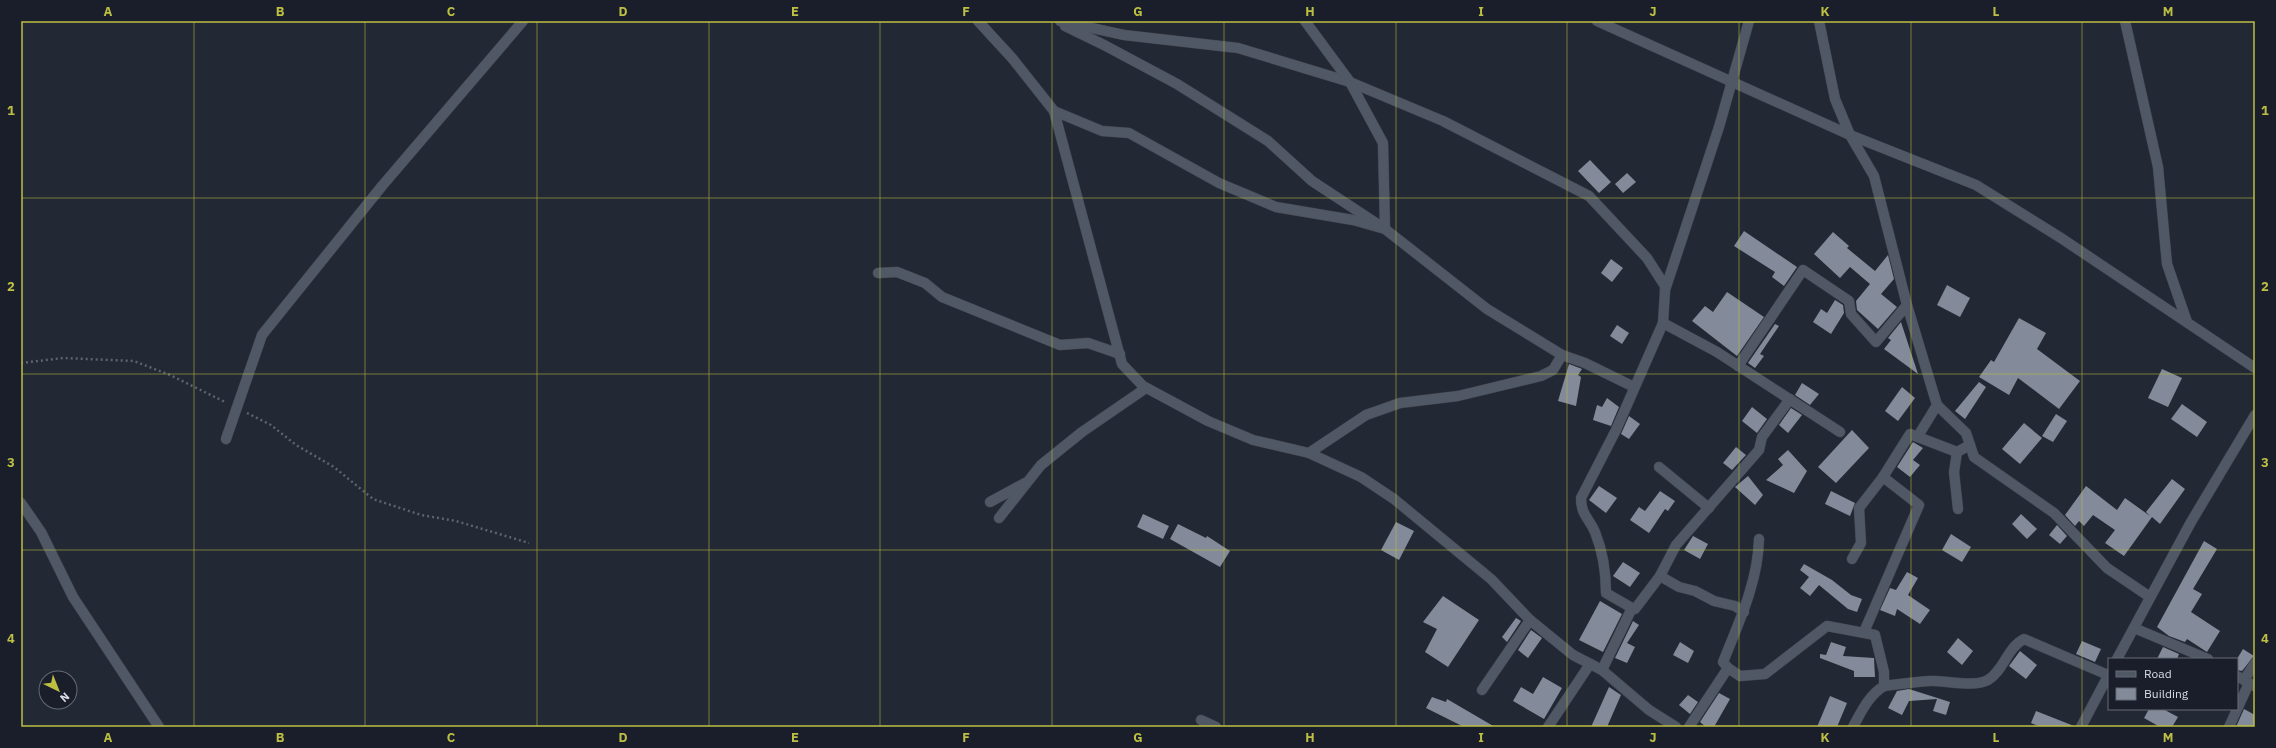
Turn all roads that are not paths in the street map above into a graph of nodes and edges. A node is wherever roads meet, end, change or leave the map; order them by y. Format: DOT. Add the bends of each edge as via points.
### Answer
graph roads {
  1 [pos="523,21"];
  2 [pos="978,21"];
  3 [pos="1054,21"];
  4 [pos="1060,21"];
  5 [pos="1305,21"];
  6 [pos="1597,21"];
  7 [pos="1749,21"];
  8 [pos="1819,21"];
  9 [pos="2125,21"];
  10 [pos="1350,82"];
  11 [pos="1732,82"];
  12 [pos="1054,111"];
  13 [pos="1850,136"];
  14 [pos="1385,229"];
  15 [pos="878,273"];
  16 [pos="1665,291"];
  17 [pos="1907,305"];
  18 [pos="2186,322"];
  19 [pos="1663,323"];
  20 [pos="1120,354"];
  21 [pos="1562,355"];
  22 [pos="1738,366"];
  23 [pos="2255,368"];
  24 [pos="1634,387"];
  25 [pos="1146,388"];
  26 [pos="1790,399"];
  27 [pos="1937,404"];
  28 [pos="2255,415"];
  29 [pos="1840,432"];
  30 [pos="1918,436"];
  31 [pos="226,439"];
  32 [pos="1970,445"];
  33 [pos="1957,452"];
  34 [pos="1308,453"];
  35 [pos="1659,467"];
  36 [pos="1883,477"];
  37 [pos="1028,481"];
  38 [pos="990,502"];
  39 [pos="21,503"];
  40 [pos="1709,508"];
  41 [pos="1958,509"];
  42 [pos="999,518"];
  43 [pos="1759,539"];
  44 [pos="1852,559"];
  45 [pos="1660,576"];
  46 [pos="2150,597"];
  47 [pos="1632,608"];
  48 [pos="1744,612"];
  49 [pos="1530,620"];
  50 [pos="2134,628"];
  51 [pos="1864,632"];
  52 [pos="2118,658"];
  53 [pos="2206,658"];
  54 [pos="2255,663"];
  55 [pos="1590,664"];
  56 [pos="1728,668"];
  57 [pos="1602,670"];
  58 [pos="2108,675"];
  59 [pos="2108,677"];
  60 [pos="2246,681"];
  61 [pos="1884,686"];
  62 [pos="1482,690"];
  63 [pos="2238,703"];
  64 [pos="2235,710"];
  65 [pos="1201,720"];
  66 [pos="159,727"];
  67 [pos="1216,727"];
  68 [pos="1548,727"];
  69 [pos="1676,727"];
  70 [pos="1689,727"];
  71 [pos="1853,727"];
  72 [pos="2081,727"];
  73 [pos="2229,727"];
  1 -- 31 [label="street" via="382,186 262,335"];
  2 -- 12 [label="street" via="1012,58"];
  3 -- 14 [label="street" via="1177,84 1268,141 1312,181"];
  4 -- 10 [label="street" via="1124,35 1238,48"];
  5 -- 10 [label="street"];
  6 -- 11 [label="street"];
  7 -- 11 [label="street"];
  8 -- 13 [label="street" via="1835,99"];
  9 -- 18 [label="street" via="2158,167 2167,264"];
  10 -- 14 [label="street" via="1383,143"];
  10 -- 16 [label="street" via="1443,121 1589,196 1647,258 1665,286"];
  11 -- 13 [label="street"];
  11 -- 16 [label="street"];
  12 -- 14 [label="street" via="1102,131 1129,133 1219,183 1276,207 1353,220"];
  12 -- 20 [label="street"];
  13 -- 17 [label="street" via="1874,176"];
  13 -- 18 [label="street" via="1976,185 2061,238"];
  14 -- 21 [label="street" via="1487,309"];
  15 -- 20 [label="street" via="897,272 925,283 942,297 1060,345 1088,343"];
  16 -- 19 [label="street"];
  17 -- 22 [label="street" via="1876,342 1851,314 1849,301 1803,270"];
  17 -- 27 [label="street"];
  18 -- 23 [label="street"];
  19 -- 22 [label="street"];
  19 -- 24 [label="street"];
  20 -- 25 [label="street" via="1122,364"];
  21 -- 24 [label="street" via="1585,363"];
  21 -- 34 [label="street" via="1553,370 1541,376 1458,396 1400,403 1366,415"];
  22 -- 26 [label="street"];
  24 -- 47 [label="street" via="1581,504 1581,510 1594,531 1606,570 1606,593"];
  25 -- 34 [label="street" via="1208,421 1253,440"];
  25 -- 37 [label="street" via="1082,432 1041,465"];
  26 -- 29 [label="street"];
  26 -- 40 [label="street" via="1762,437 1759,450"];
  27 -- 30 [label="street"];
  27 -- 32 [label="street" via="1966,433"];
  28 -- 46 [label="street"];
  30 -- 33 [label="street"];
  30 -- 36 [label="street" via="1910,434"];
  32 -- 33 [label="street"];
  32 -- 46 [label="street" via="1974,457 2054,513 2107,568"];
  33 -- 41 [label="street" via="1954,472"];
  34 -- 49 [label="street" via="1361,477 1394,499 1491,579"];
  35 -- 40 [label="street"];
  36 -- 44 [label="street" via="1858,508 1860,542"];
  36 -- 51 [label="street" via="1919,505"];
  37 -- 38 [label="street"];
  37 -- 42 [label="street"];
  39 -- 66 [label="street" via="41,532 73,597"];
  40 -- 45 [label="street" via="1676,545"];
  43 -- 48 [label="street" via="1758,557"];
  45 -- 47 [label="street" via="1635,609"];
  45 -- 48 [label="street" via="1679,587 1695,591 1714,601 1735,606"];
  46 -- 50 [label="street"];
  47 -- 57 [label="street"];
  48 -- 56 [label="street" via="1723,662"];
  49 -- 55 [label="street" via="1573,655"];
  49 -- 62 [label="street"];
  50 -- 52 [label="street"];
  50 -- 53 [label="street"];
  51 -- 56 [label="street" via="1827,626 1765,674 1740,676"];
  51 -- 61 [label="street" via="1875,634 1884,672"];
  54 -- 60 [label="street"];
  55 -- 57 [label="street"];
  55 -- 68 [label="street"];
  56 -- 70 [label="street"];
  57 -- 69 [label="street" via="1649,710"];
  58 -- 61 [label="street" via="2024,639 2017,643 1987,681 1932,681"];
  59 -- 72 [label="street"];
  60 -- 63 [label="street"];
  61 -- 71 [label="street" via="1872,696"];
  64 -- 73 [label="street"];
  65 -- 67 [label="street"];
}
